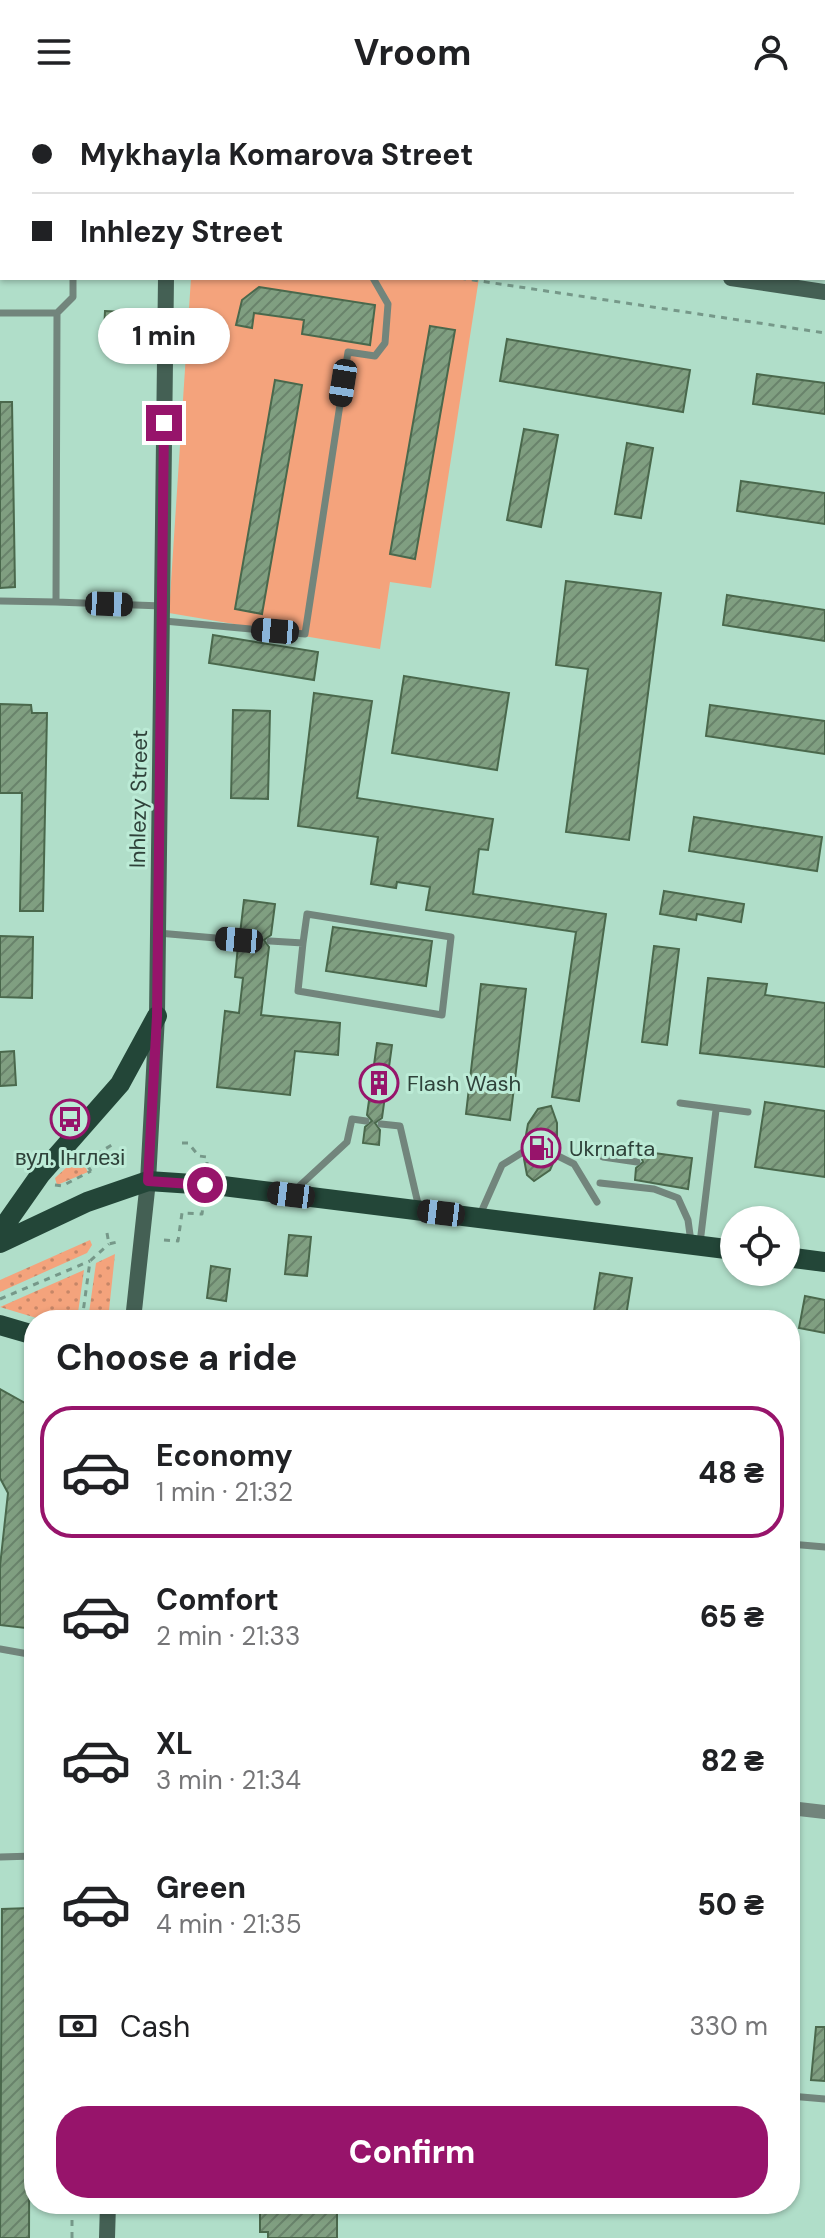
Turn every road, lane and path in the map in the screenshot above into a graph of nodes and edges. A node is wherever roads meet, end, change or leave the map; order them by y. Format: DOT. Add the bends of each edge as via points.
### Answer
graph roads {
  1 [pos="73,280"];
  2 [pos="166,280"];
  3 [pos="374,280"];
  4 [pos="473,280"];
  5 [pos="744,280"];
  6 [pos="825,292"];
  7 [pos="0,313"];
  8 [pos="57,313"];
  9 [pos="825,333"];
  10 [pos="0,601"];
  11 [pos="56,602"];
  12 [pos="162,613"];
  13 [pos="158,933"];
  14 [pos="239,940"];
  15 [pos="270,941"];
  16 [pos="303,943"];
  17 [pos="157,1016"];
  18 [pos="680,1103"];
  19 [pos="716,1110"];
  20 [pos="748,1112"];
  21 [pos="366,1121"];
  22 [pos="381,1124"];
  23 [pos="182,1143"];
  24 [pos="113,1144"];
  25 [pos="523,1152"];
  26 [pos="556,1155"];
  27 [pos="603,1157"];
  28 [pos="637,1162"];
  29 [pos="207,1165"];
  30 [pos="52,1180"];
  31 [pos="148,1181"];
  32 [pos="600,1183"];
  33 [pos="291,1195"];
  34 [pos="597,1202"];
  35 [pos="203,1206"];
  36 [pos="419,1211"];
  37 [pos="479,1218"];
  38 [pos="0,1232"];
  39 [pos="107,1233"];
  40 [pos="164,1240"];
  41 [pos="117,1242"];
  42 [pos="0,1243"];
  43 [pos="109,1244"];
  44 [pos="695,1245"];
  45 [pos="720,1248"];
  46 [pos="800,1259"];
  47 [pos="90,1261"];
  48 [pos="825,1262"];
  49 [pos="0,1299"];
  50 [pos="83,1310"];
  51 [pos="134,1310"];
  52 [pos="0,1325"];
  53 [pos="24,1332"];
  54 [pos="800,1545"];
  55 [pos="825,1547"];
  56 [pos="0,1649"];
  57 [pos="24,1653"];
  58 [pos="800,1809"];
  59 [pos="825,1812"];
  60 [pos="24,1856"];
  61 [pos="0,1857"];
  62 [pos="800,2097"];
  63 [pos="825,2099"];
  64 [pos="72,2214"];
  65 [pos="108,2214"];
  66 [pos="72,2238"];
  67 [pos="107,2238"];
  1 -- 8 [label="lane" via="73,297"];
  2 -- 12 [label="main road, Inhlezy Street"];
  3 -- 12 [label="lane" via="388,304 385,343 375,356 348,352 305,634"];
  4 -- 9 [label="path"];
  5 -- 6 [label="main road"];
  7 -- 8 [label="lane"];
  8 -- 11 [label="lane"];
  10 -- 11 [label="lane"];
  11 -- 12 [label="lane"];
  12 -- 13 [label="main road, Inhlezy Street"];
  13 -- 14 [label="lane"];
  13 -- 17 [label="main road, Inhlezy Street"];
  15 -- 16 [label="lane"];
  16 -- 16 [label="lane" via="298,991 442,1015 451,937 307,914"];
  17 -- 31 [label="main road, Inhlezy Street"];
  17 -- 38 [label="main road" via="120,1084 40,1175"];
  18 -- 19 [label="lane"];
  19 -- 20 [label="lane"];
  19 -- 44 [label="lane"];
  21 -- 33 [label="lane" via="352,1119 347,1142"];
  22 -- 36 [label="lane" via="400,1126"];
  23 -- 29 [label="path" via="207,1157"];
  24 -- 30 [label="path" via="85,1162 92,1172 59,1187"];
  25 -- 37 [label="lane" via="502,1165"];
  26 -- 34 [label="lane" via="574,1164"];
  27 -- 28 [label="lane"];
  31 -- 33 [label="main road"];
  31 -- 42 [label="main road" via="87,1202"];
  31 -- 51 [label="main road, Inhlezy Street"];
  32 -- 44 [label="lane" via="664,1189 678,1198"];
  33 -- 36 [label="main road"];
  35 -- 40 [label="path" via="202,1214 182,1213 178,1241"];
  36 -- 37 [label="main road"];
  37 -- 44 [label="main road"];
  39 -- 43 [label="path"];
  41 -- 43 [label="path"];
  43 -- 47 [label="path"];
  44 -- 45 [label="main road"];
  46 -- 48 [label="main road"];
  47 -- 49 [label="path"];
  47 -- 50 [label="path"];
  52 -- 53 [label="main road"];
  54 -- 55 [label="lane"];
  56 -- 57 [label="lane"];
  58 -- 59 [label="street"];
  60 -- 61 [label="lane"];
  62 -- 63 [label="lane"];
  64 -- 66 [label="path"];
  65 -- 67 [label="main road"];
}
